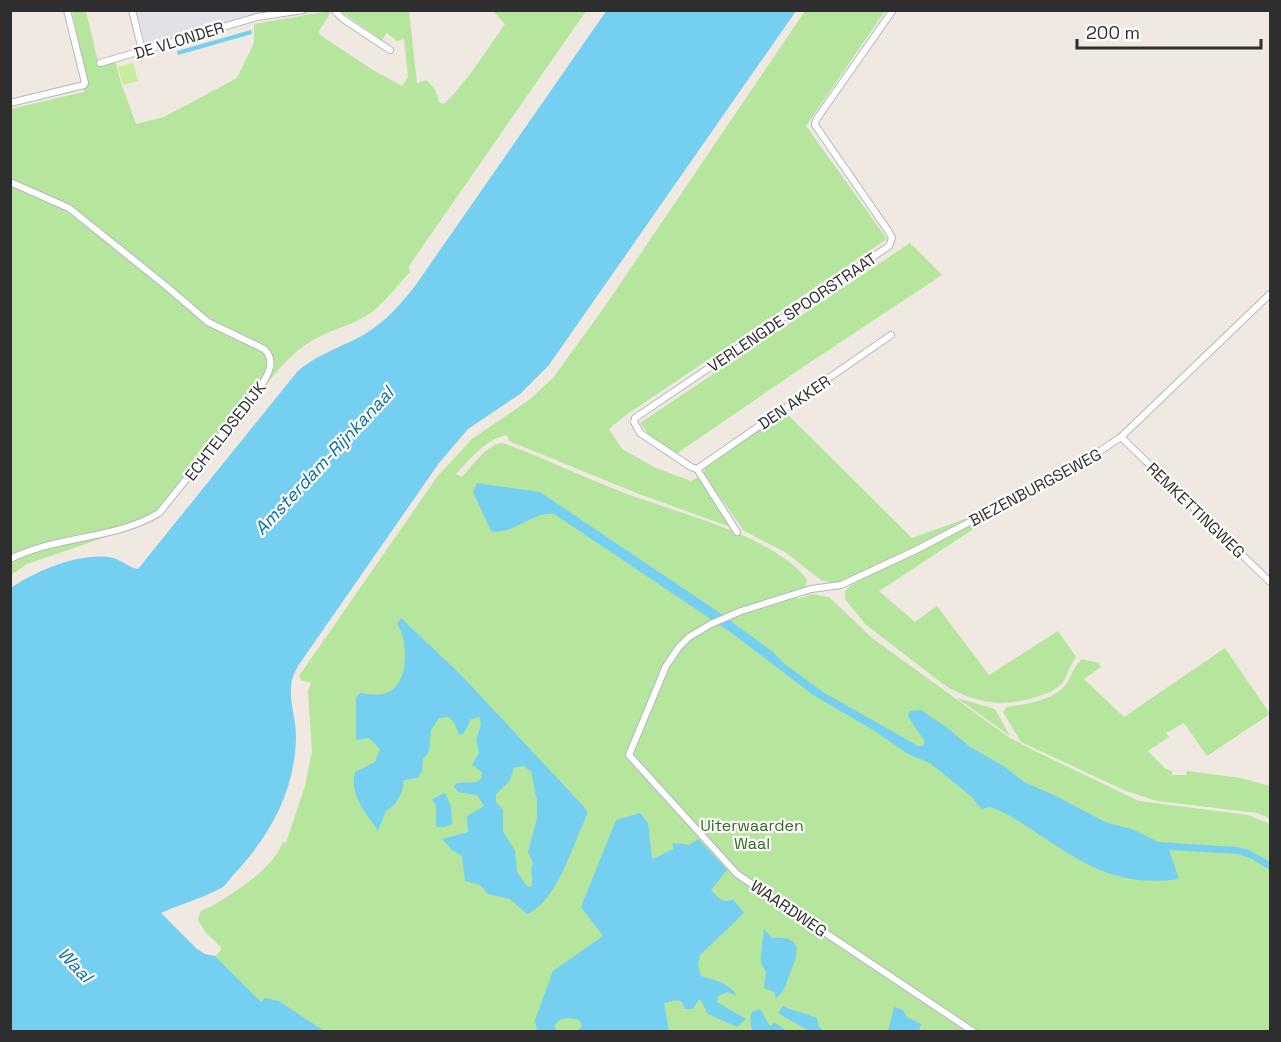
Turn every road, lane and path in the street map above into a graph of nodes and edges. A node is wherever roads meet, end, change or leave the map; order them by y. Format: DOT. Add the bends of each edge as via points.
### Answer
graph roads {
  1 [pos="67,10"];
  2 [pos="132,10"];
  3 [pos="303,10"];
  4 [pos="334,10"];
  5 [pos="893,10"];
  6 [pos="256,14"];
  7 [pos="142,50"];
  8 [pos="390,50"];
  9 [pos="100,63"];
  10 [pos="10,103"];
  11 [pos="10,182"];
  12 [pos="1270,294"];
  13 [pos="891,335"];
  14 [pos="1121,437"];
  15 [pos="697,469"];
  16 [pos="737,532"];
  17 [pos="10,559"];
  18 [pos="1270,582"];
  19 [pos="629,755"];
  20 [pos="974,1032"];
  1 -- 10 [label="street" via="84,85"];
  2 -- 7 [label="street"];
  3 -- 6 [label="street, DE VLONDER"];
  4 -- 8 [label="street"];
  5 -- 15 [label="street, VERLENGDE SPOORSTRAAT" via="815,125 889,232 889,246 637,415 634,422 640,433"];
  6 -- 7 [label="street, DE VLONDER"];
  7 -- 9 [label="street, DE VLONDER"];
  11 -- 17 [label="street, ECHTELDSEDIJK" via="69,208 208,322 264,349 271,360 258,390 159,513 136,525 49,544"];
  12 -- 14 [label="street, BIEZENBURGSEWEG"];
  13 -- 15 [label="street, DEN AKKER"];
  14 -- 18 [label="street, REMKETTINGWEG"];
  14 -- 19 [label="street, BIEZENBURGSEWEG" via="1079,465 842,585 811,589 731,615 689,637 666,666"];
  15 -- 16 [label="street"];
  19 -- 20 [label="street, WAARDWEG" via="737,874"];
}
